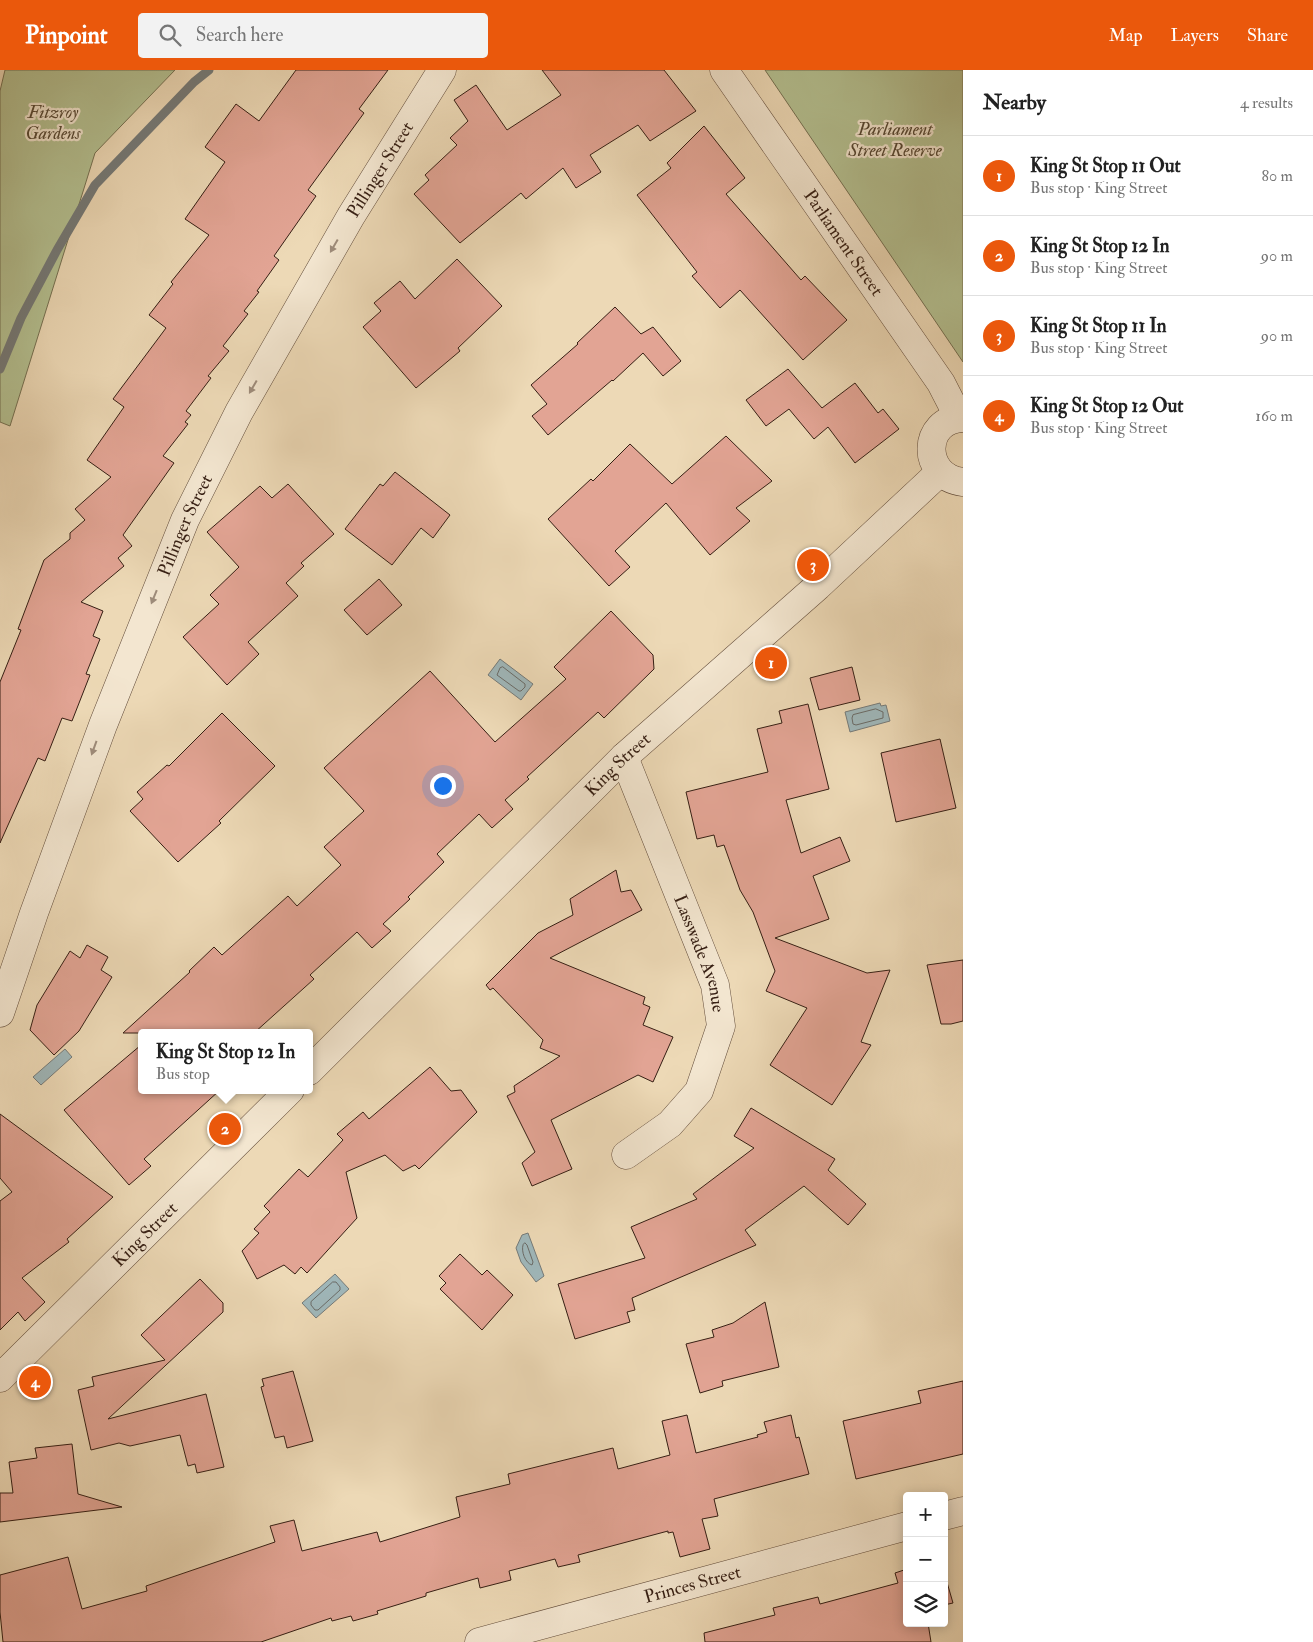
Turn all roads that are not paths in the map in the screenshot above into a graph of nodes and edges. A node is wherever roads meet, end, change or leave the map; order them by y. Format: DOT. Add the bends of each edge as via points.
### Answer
graph roads {
  1 [pos="442,70"];
  2 [pos="724,70"];
  3 [pos="961,418"];
  4 [pos="952,477"];
  5 [pos="624,758"];
  6 [pos="0,1013"];
  7 [pos="313,1067"];
  8 [pos="286,1094"];
  9 [pos="626,1155"];
  10 [pos="0,1378"];
  11 [pos="963,1511"];
  12 [pos="948,1515"];
  13 [pos="903,1527"];
  14 [pos="479,1642"];
  1 -- 6 [label="street, Pillinger Street, one-way" via="351,216 239,412 185,520 103,725"];
  2 -- 3 [label="street, Parliament Street" via="941,383"];
  3 -- 4 [label="street" via="941,426 932,444 934,464"];
  4 -- 5 [label="street, King Street" via="818,586"];
  5 -- 7 [label="street, King Street"];
  5 -- 9 [label="street, Lasswade Avenue" via="714,985 721,1026 699,1091 670,1124"];
  8 -- 10 [label="street, King Street"];
  11 -- 12 [label="street"];
  13 -- 14 [label="street, Princes Street"];
}
